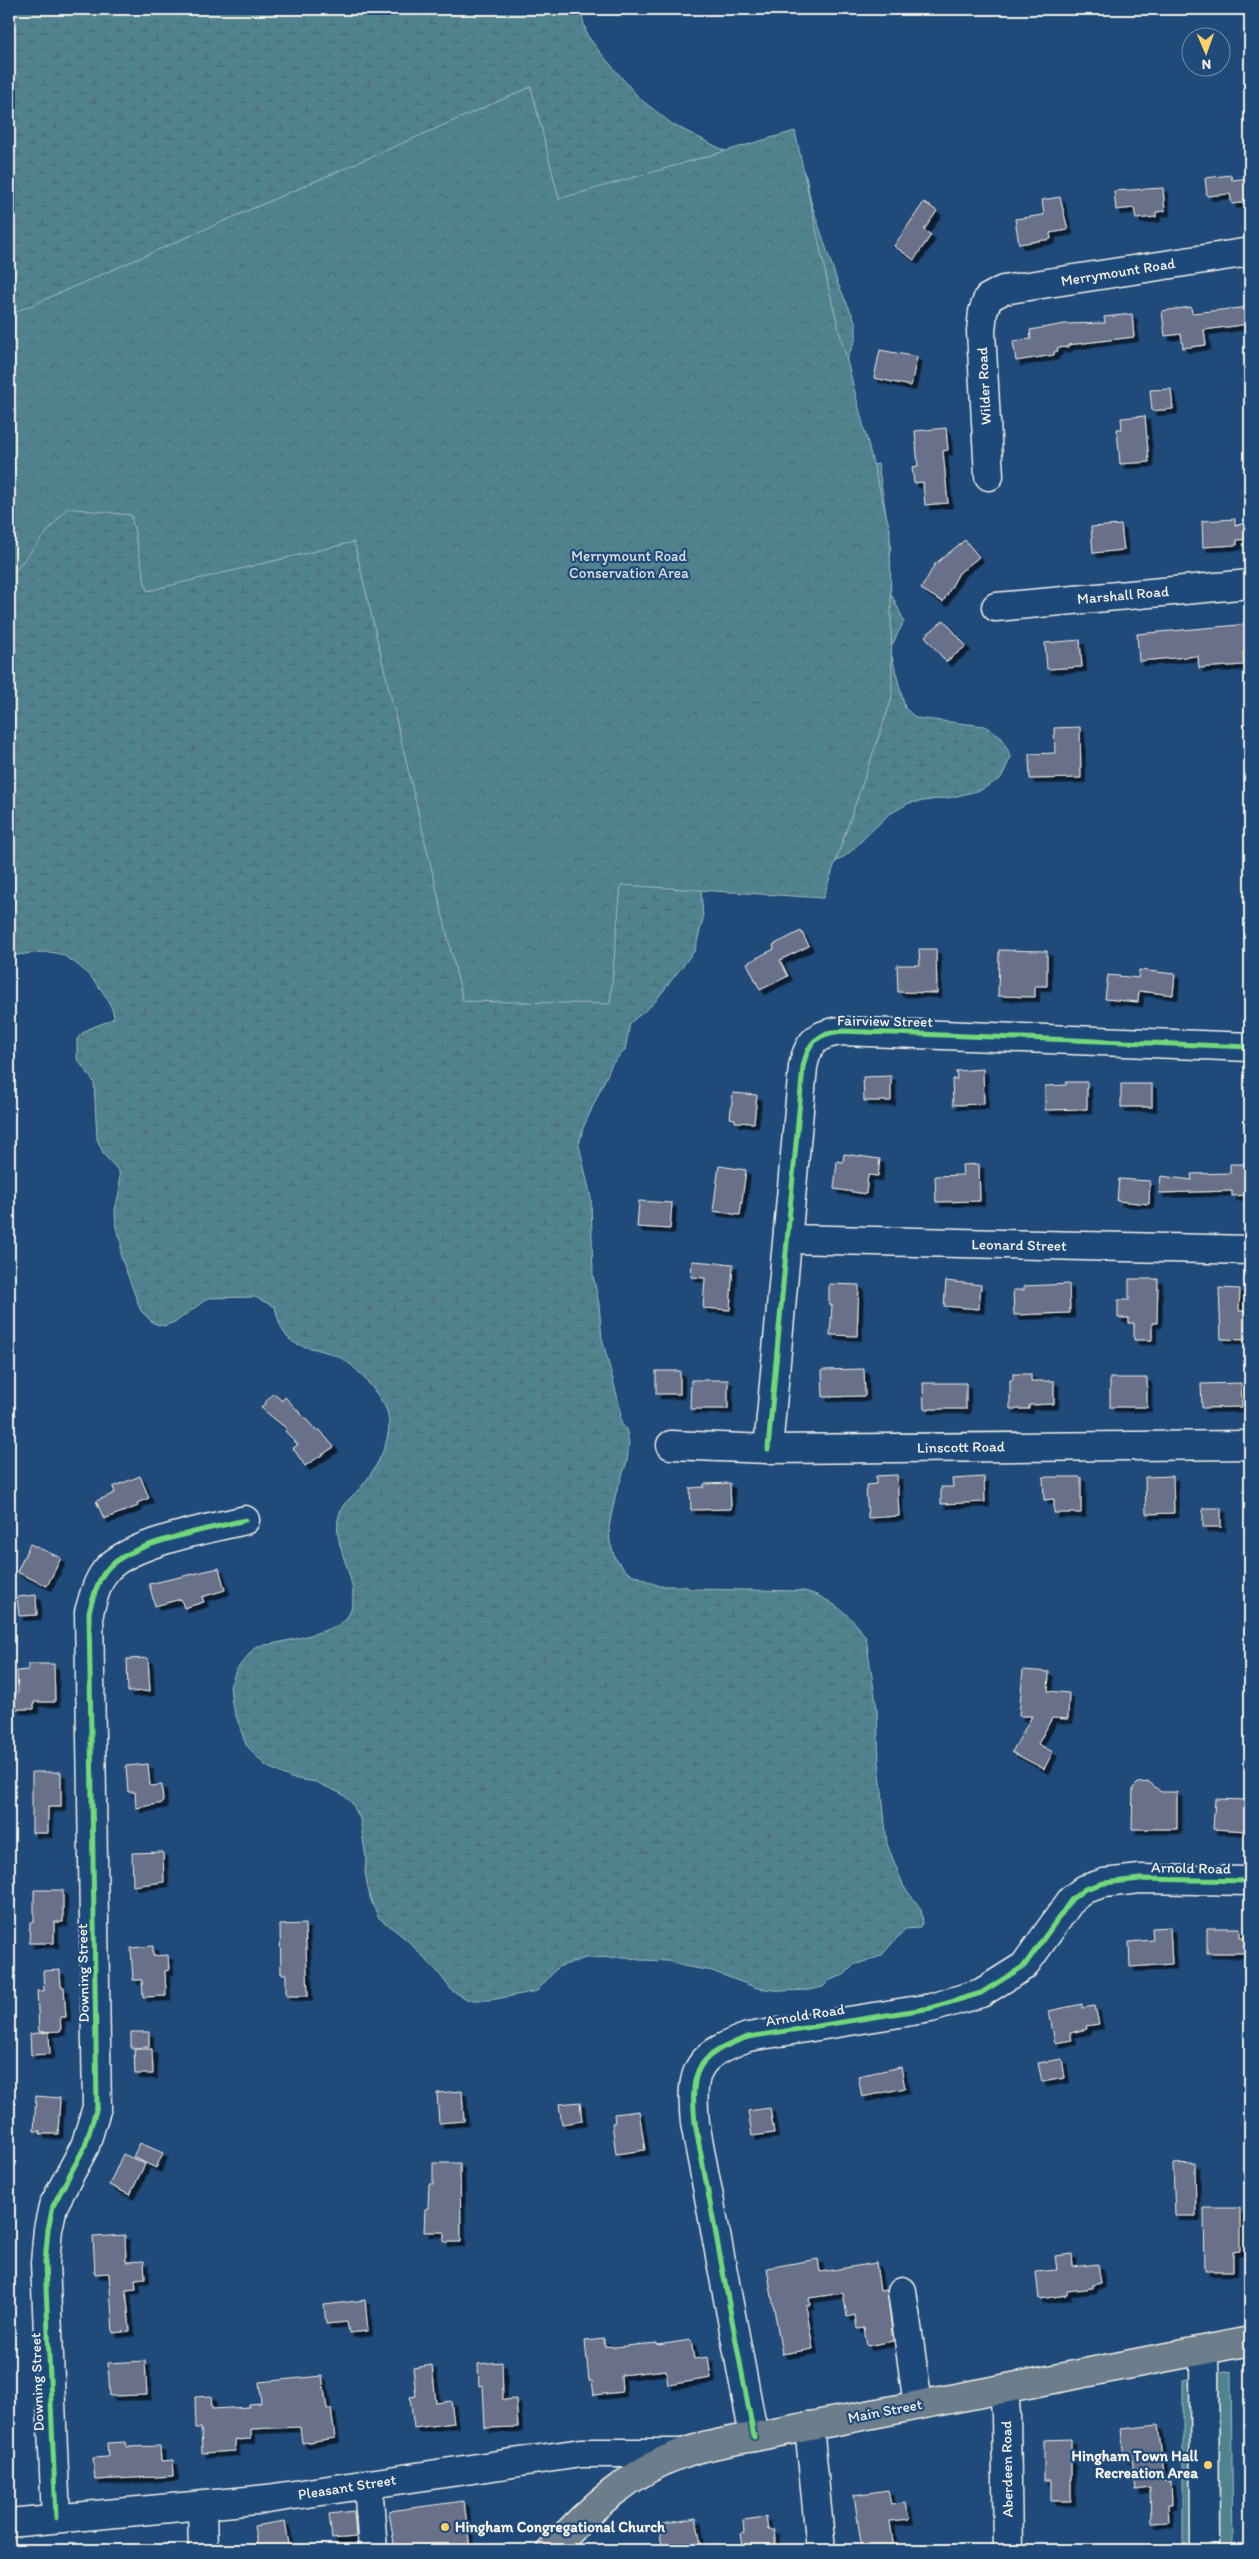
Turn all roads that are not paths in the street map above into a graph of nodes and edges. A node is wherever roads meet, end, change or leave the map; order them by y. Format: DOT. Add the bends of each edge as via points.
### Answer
graph roads {
  1 [pos="1250,252"];
  2 [pos="988,298"];
  3 [pos="989,476"];
  4 [pos="1250,584"];
  5 [pos="996,607"];
  6 [pos="1250,1047"];
  7 [pos="788,1239"];
  8 [pos="1250,1250"];
  9 [pos="1250,1444"];
  10 [pos="671,1445"];
  11 [pos="768,1449"];
  12 [pos="245,1520"];
  13 [pos="1250,1882"];
  14 [pos="902,2292"];
  15 [pos="1250,2341"];
  16 [pos="1204,2350"];
  17 [pos="1004,2389"];
  18 [pos="918,2405"];
  19 [pos="809,2426"];
  20 [pos="754,2437"];
  21 [pos="684,2453"];
  22 [pos="368,2484"];
  23 [pos="202,2506"];
  24 [pos="56,2518"];
  25 [pos="9,2523"];
  26 [pos="203,2550"];
  27 [pos="373,2550"];
  28 [pos="552,2550"];
  29 [pos="821,2550"];
  30 [pos="1008,2550"];
  31 [pos="1205,2550"];
  1 -- 2 [label="street, Merrymount Road" via="1004,290"];
  2 -- 3 [label="street, Wilder Road" via="981,331"];
  4 -- 5 [label="street, Marshall Road"];
  6 -- 7 [label="street, Fairview Street" via="827,1033 813,1041 806,1051"];
  7 -- 8 [label="street, Leonard Street"];
  7 -- 11 [label="street, Fairview Street"];
  9 -- 11 [label="street, Linscott Road"];
  10 -- 11 [label="street, Linscott Road"];
  12 -- 24 [label="street, Downing Street" via="156,1543 116,1560 103,1573 89,1612 97,2106 85,2146 56,2199 48,2229 45,2263"];
  13 -- 20 [label="street, Arnold Road" via="1140,1879 1104,1882 1085,1889 1072,1899 1024,1966 981,1993 931,2008 748,2038 720,2047 708,2057 694,2078 695,2123"];
  14 -- 18 [label="street"];
  15 -- 16 [label="main road, Main Street"];
  16 -- 17 [label="main road, Main Street"];
  16 -- 31 [label="street"];
  17 -- 18 [label="main road, Main Street"];
  17 -- 30 [label="street, Aberdeen Road"];
  18 -- 19 [label="main road, Main Street"];
  19 -- 20 [label="main road, Main Street"];
  19 -- 29 [label="street"];
  20 -- 21 [label="main road, Main Street"];
  21 -- 22 [label="street, Pleasant Street" via="581,2453"];
  21 -- 28 [label="main road, Main Street" via="651,2466 627,2481 574,2526"];
  22 -- 23 [label="street, Pleasant Street"];
  22 -- 27 [label="street"];
  23 -- 24 [label="street, Pleasant Street"];
  23 -- 26 [label="street"];
  24 -- 25 [label="street, Pleasant Street"];
}
